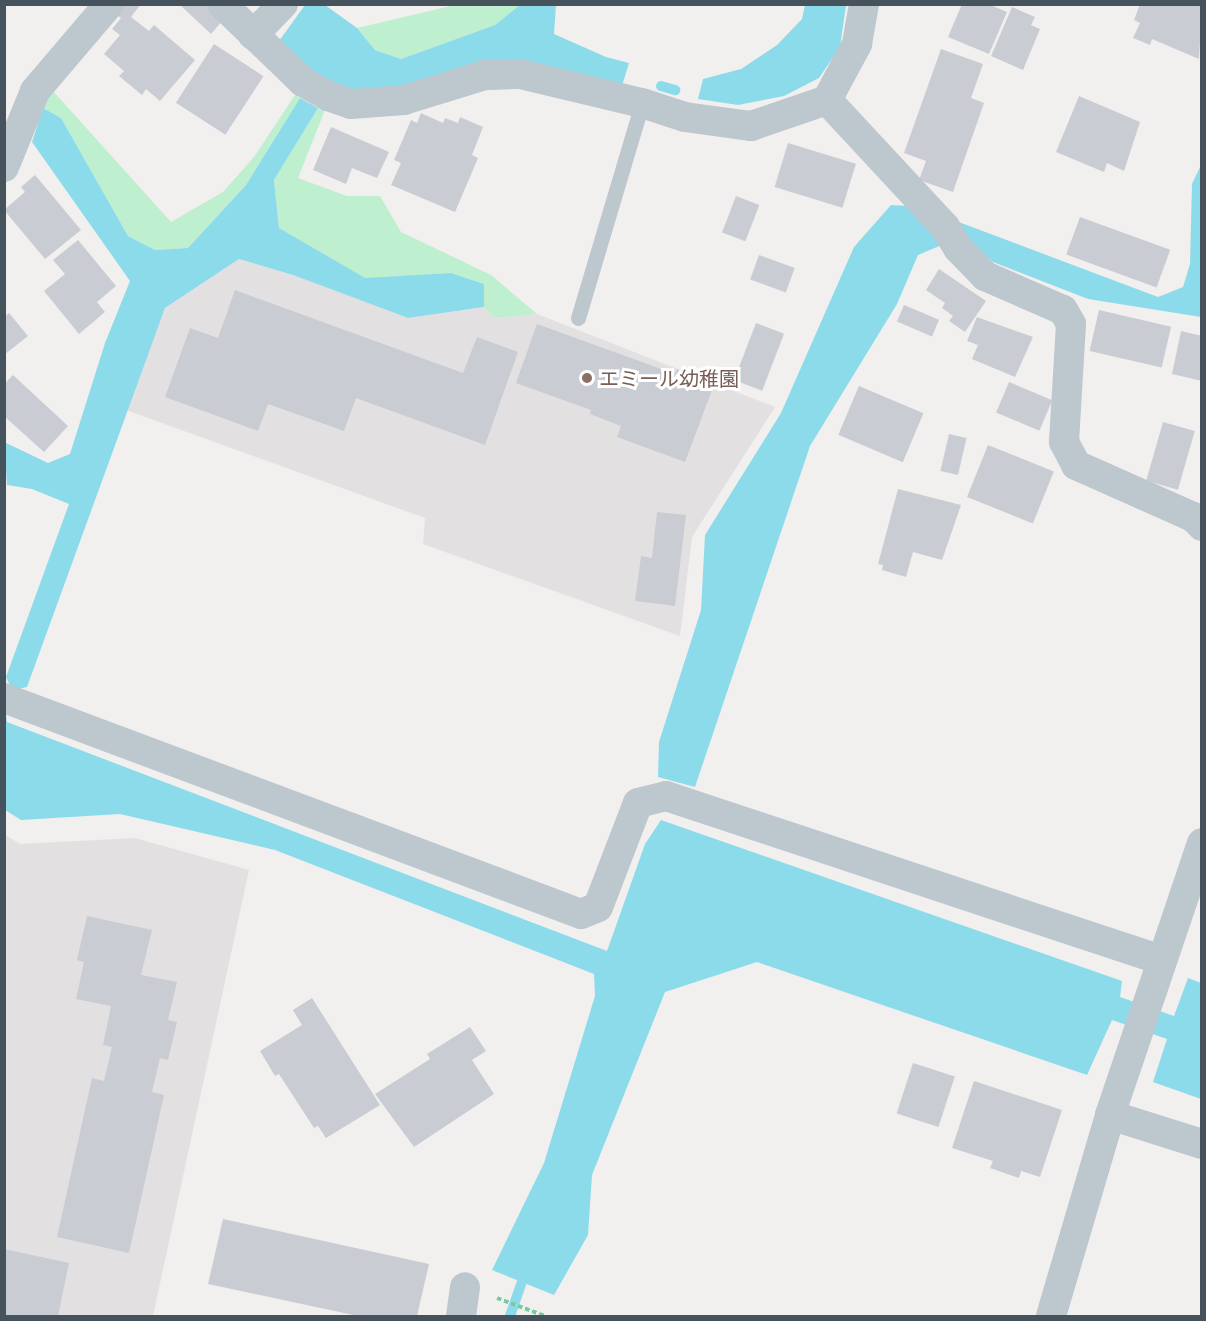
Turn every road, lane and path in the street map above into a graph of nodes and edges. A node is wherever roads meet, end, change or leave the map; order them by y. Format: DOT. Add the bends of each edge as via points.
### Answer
graph roads {
  1 [pos="109,4"];
  2 [pos="222,4"];
  3 [pos="283,4"];
  4 [pos="864,4"];
  5 [pos="253,35"];
  6 [pos="827,100"];
  7 [pos="642,103"];
  8 [pos="4,168"];
  9 [pos="578,318"];
  10 [pos="1202,526"];
  11 [pos="4,698"];
  12 [pos="1202,843"];
  13 [pos="1161,960"];
  14 [pos="1110,1115"];
  15 [pos="1202,1144"];
  16 [pos="476,1290"];
  17 [pos="461,1317"];
  18 [pos="545,1317"];
  19 [pos="1051,1317"];
  1 -- 8 [label="street" via="35,91"];
  2 -- 5 [label="street"];
  3 -- 5 [label="street"];
  4 -- 6 [label="street" via="857,44"];
  5 -- 7 [label="street" via="315,89 351,104 404,100 485,75 520,74"];
  6 -- 7 [label="street" via="751,126 685,117"];
  6 -- 10 [label="street" via="985,276 1063,310 1071,324 1065,442 1076,465 1193,517"];
  7 -- 9 [label="lane"];
  11 -- 13 [label="street" via="581,914 598,907 638,803 666,796"];
  12 -- 13 [label="street"];
  13 -- 14 [label="street"];
  14 -- 15 [label="street"];
  14 -- 19 [label="street"];
  16 -- 17 [label="street"];
  16 -- 18 [label="path"];
}
